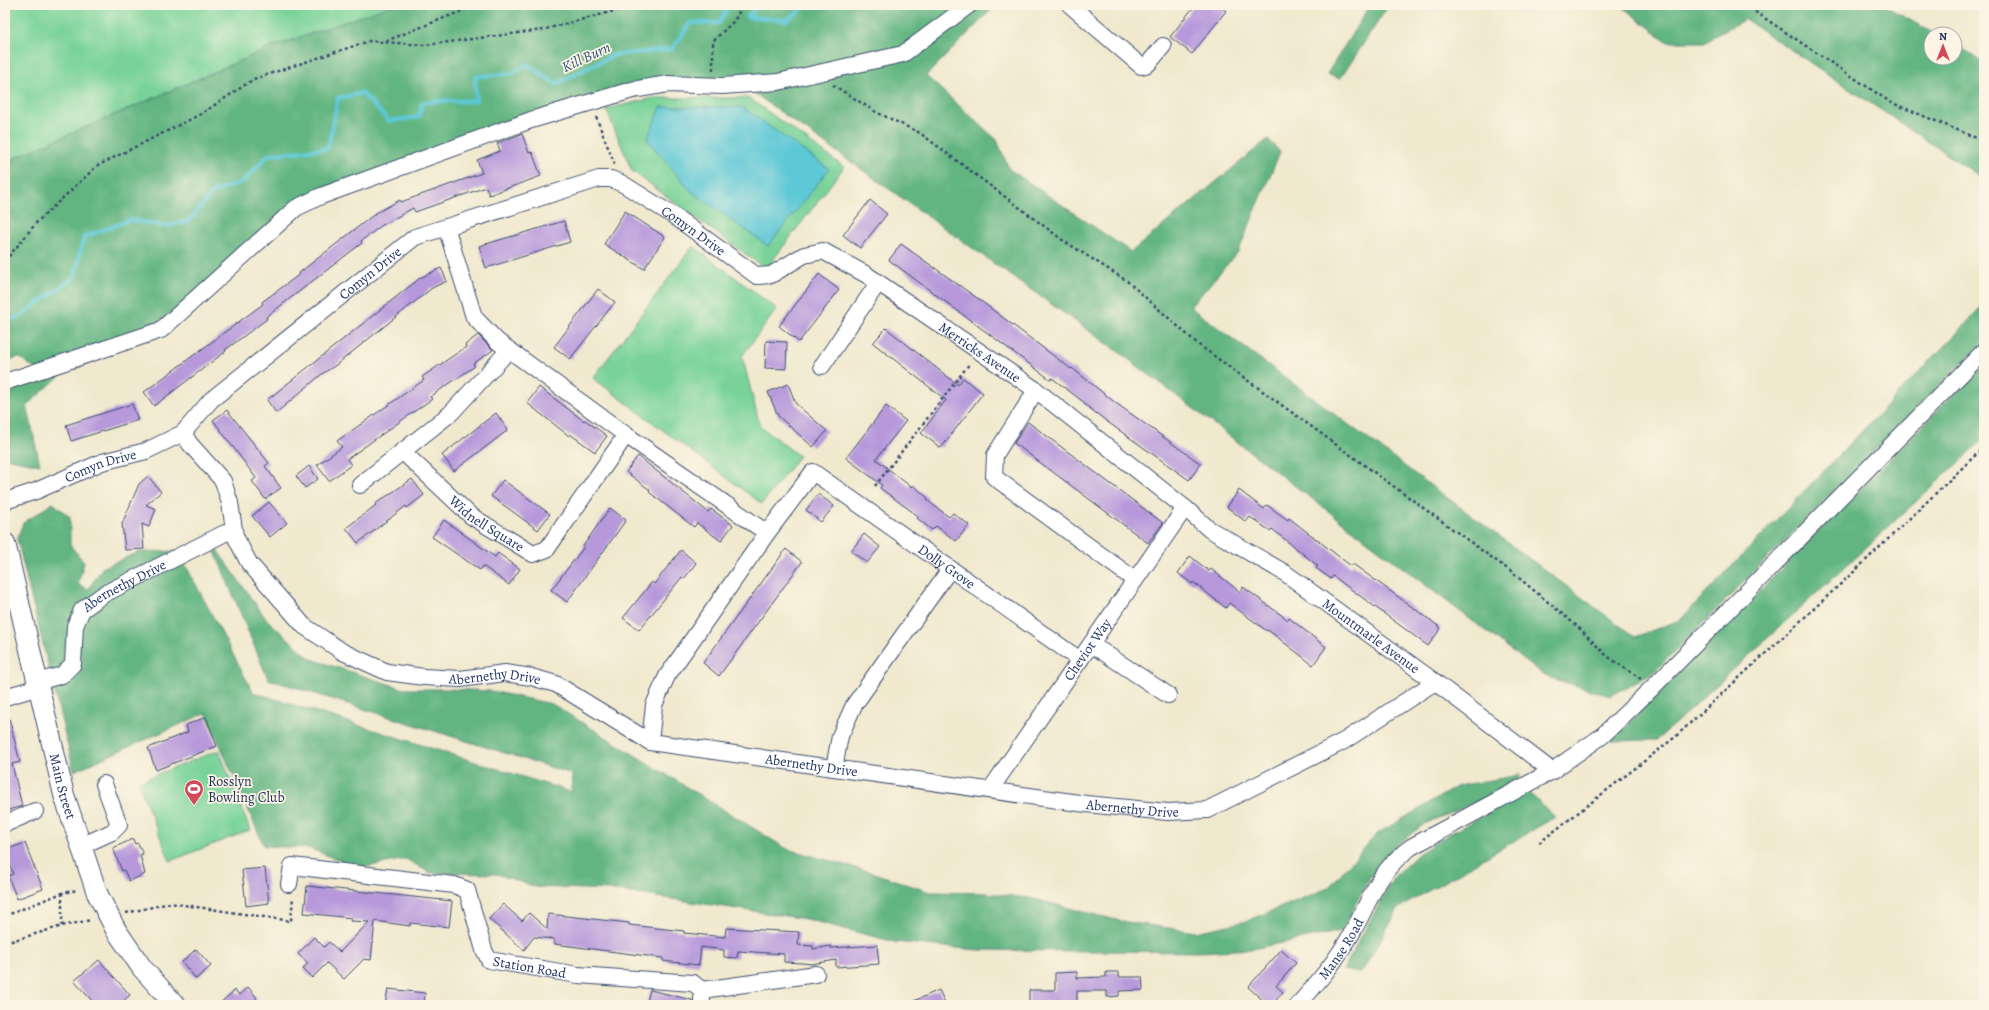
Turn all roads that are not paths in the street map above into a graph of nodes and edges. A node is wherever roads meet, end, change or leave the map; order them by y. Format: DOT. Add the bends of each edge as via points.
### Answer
graph roads {
  1 [pos="969,5"];
  2 [pos="1070,5"];
  3 [pos="1163,46"];
  4 [pos="446,227"];
  5 [pos="757,276"];
  6 [pos="878,283"];
  7 [pos="509,350"];
  8 [pos="1984,350"];
  9 [pos="822,366"];
  10 [pos="5,382"];
  11 [pos="1036,390"];
  12 [pos="182,433"];
  13 [pos="626,435"];
  14 [pos="402,452"];
  15 [pos="360,485"];
  16 [pos="5,502"];
  17 [pos="1185,508"];
  18 [pos="233,529"];
  19 [pos="767,533"];
  20 [pos="5,543"];
  21 [pos="950,569"];
  22 [pos="1135,580"];
  23 [pos="1091,644"];
  24 [pos="1080,660"];
  25 [pos="1435,682"];
  26 [pos="38,685"];
  27 [pos="1168,695"];
  28 [pos="5,697"];
  29 [pos="650,742"];
  30 [pos="834,768"];
  31 [pos="1552,771"];
  32 [pos="104,784"];
  33 [pos="990,790"];
  34 [pos="35,811"];
  35 [pos="5,824"];
  36 [pos="80,846"];
  37 [pos="289,884"];
  38 [pos="816,974"];
  39 [pos="702,998"];
  40 [pos="175,1005"];
  41 [pos="1298,1005"];
  1 -- 10 [label="street" via="903,54 778,82 722,86 668,84 632,90 531,120 321,196 296,208 161,330"];
  2 -- 3 [label="street" via="1141,66 1148,64"];
  4 -- 5 [label="street, Comyn Drive" via="599,180 611,179 674,216"];
  4 -- 7 [label="street" via="474,317"];
  4 -- 12 [label="street, Comyn Drive" via="415,237 211,400"];
  5 -- 6 [label="street, Merricks Avenue" via="771,275 804,255 823,251"];
  6 -- 9 [label="street"];
  6 -- 11 [label="street, Merricks Avenue"];
  7 -- 13 [label="street"];
  7 -- 14 [label="street" via="451,413"];
  8 -- 31 [label="street, Manse Road" via="1653,687 1602,736"];
  11 -- 17 [label="street, Merricks Avenue"];
  11 -- 22 [label="street" via="995,455 994,476"];
  12 -- 16 [label="street, Comyn Drive" via="146,451 102,462"];
  12 -- 18 [label="street, Abernethy Drive" via="223,481 230,503"];
  13 -- 14 [label="street, Widnell Square" via="547,549 533,554 471,516"];
  13 -- 19 [label="street"];
  14 -- 15 [label="street"];
  17 -- 22 [label="street, Cheviot Way"];
  17 -- 25 [label="street, Mountmarle Avenue" via="1209,529 1285,573"];
  18 -- 26 [label="street, Abernethy Drive" via="104,594 82,610 75,626 74,664 62,675"];
  18 -- 29 [label="street, Abernethy Drive" via="249,563 304,626 343,652 387,672 460,679 505,673 556,684"];
  19 -- 21 [label="street, Dolly Grove" via="813,472"];
  19 -- 29 [label="street" via="667,676 654,705"];
  20 -- 26 [label="main road, Main Street"];
  21 -- 24 [label="street, Dolly Grove"];
  21 -- 30 [label="street" via="854,705 840,736"];
  22 -- 23 [label="street, Cheviot Way"];
  23 -- 24 [label="street, Cheviot Way"];
  23 -- 27 [label="street"];
  24 -- 33 [label="street, Cheviot Way"];
  25 -- 31 [label="street, Mountmarle Avenue"];
  25 -- 33 [label="street, Abernethy Drive" via="1344,741 1207,810 1168,812 1131,809"];
  26 -- 28 [label="street, Abernethy Drive"];
  26 -- 36 [label="main road, Main Street" via="64,795"];
  29 -- 30 [label="street, Abernethy Drive"];
  30 -- 33 [label="street, Abernethy Drive"];
  31 -- 41 [label="street, Manse Road" via="1411,847 1395,859 1376,886 1328,971"];
  32 -- 36 [label="street" via="120,825 112,832"];
  34 -- 35 [label="street"];
  36 -- 40 [label="main road, Main Street, bridge" via="96,890 116,930 142,968"];
  37 -- 39 [label="street, Station Road" via="292,866 454,885 467,890 489,960 578,975 693,983"];
  38 -- 39 [label="street"];
}
